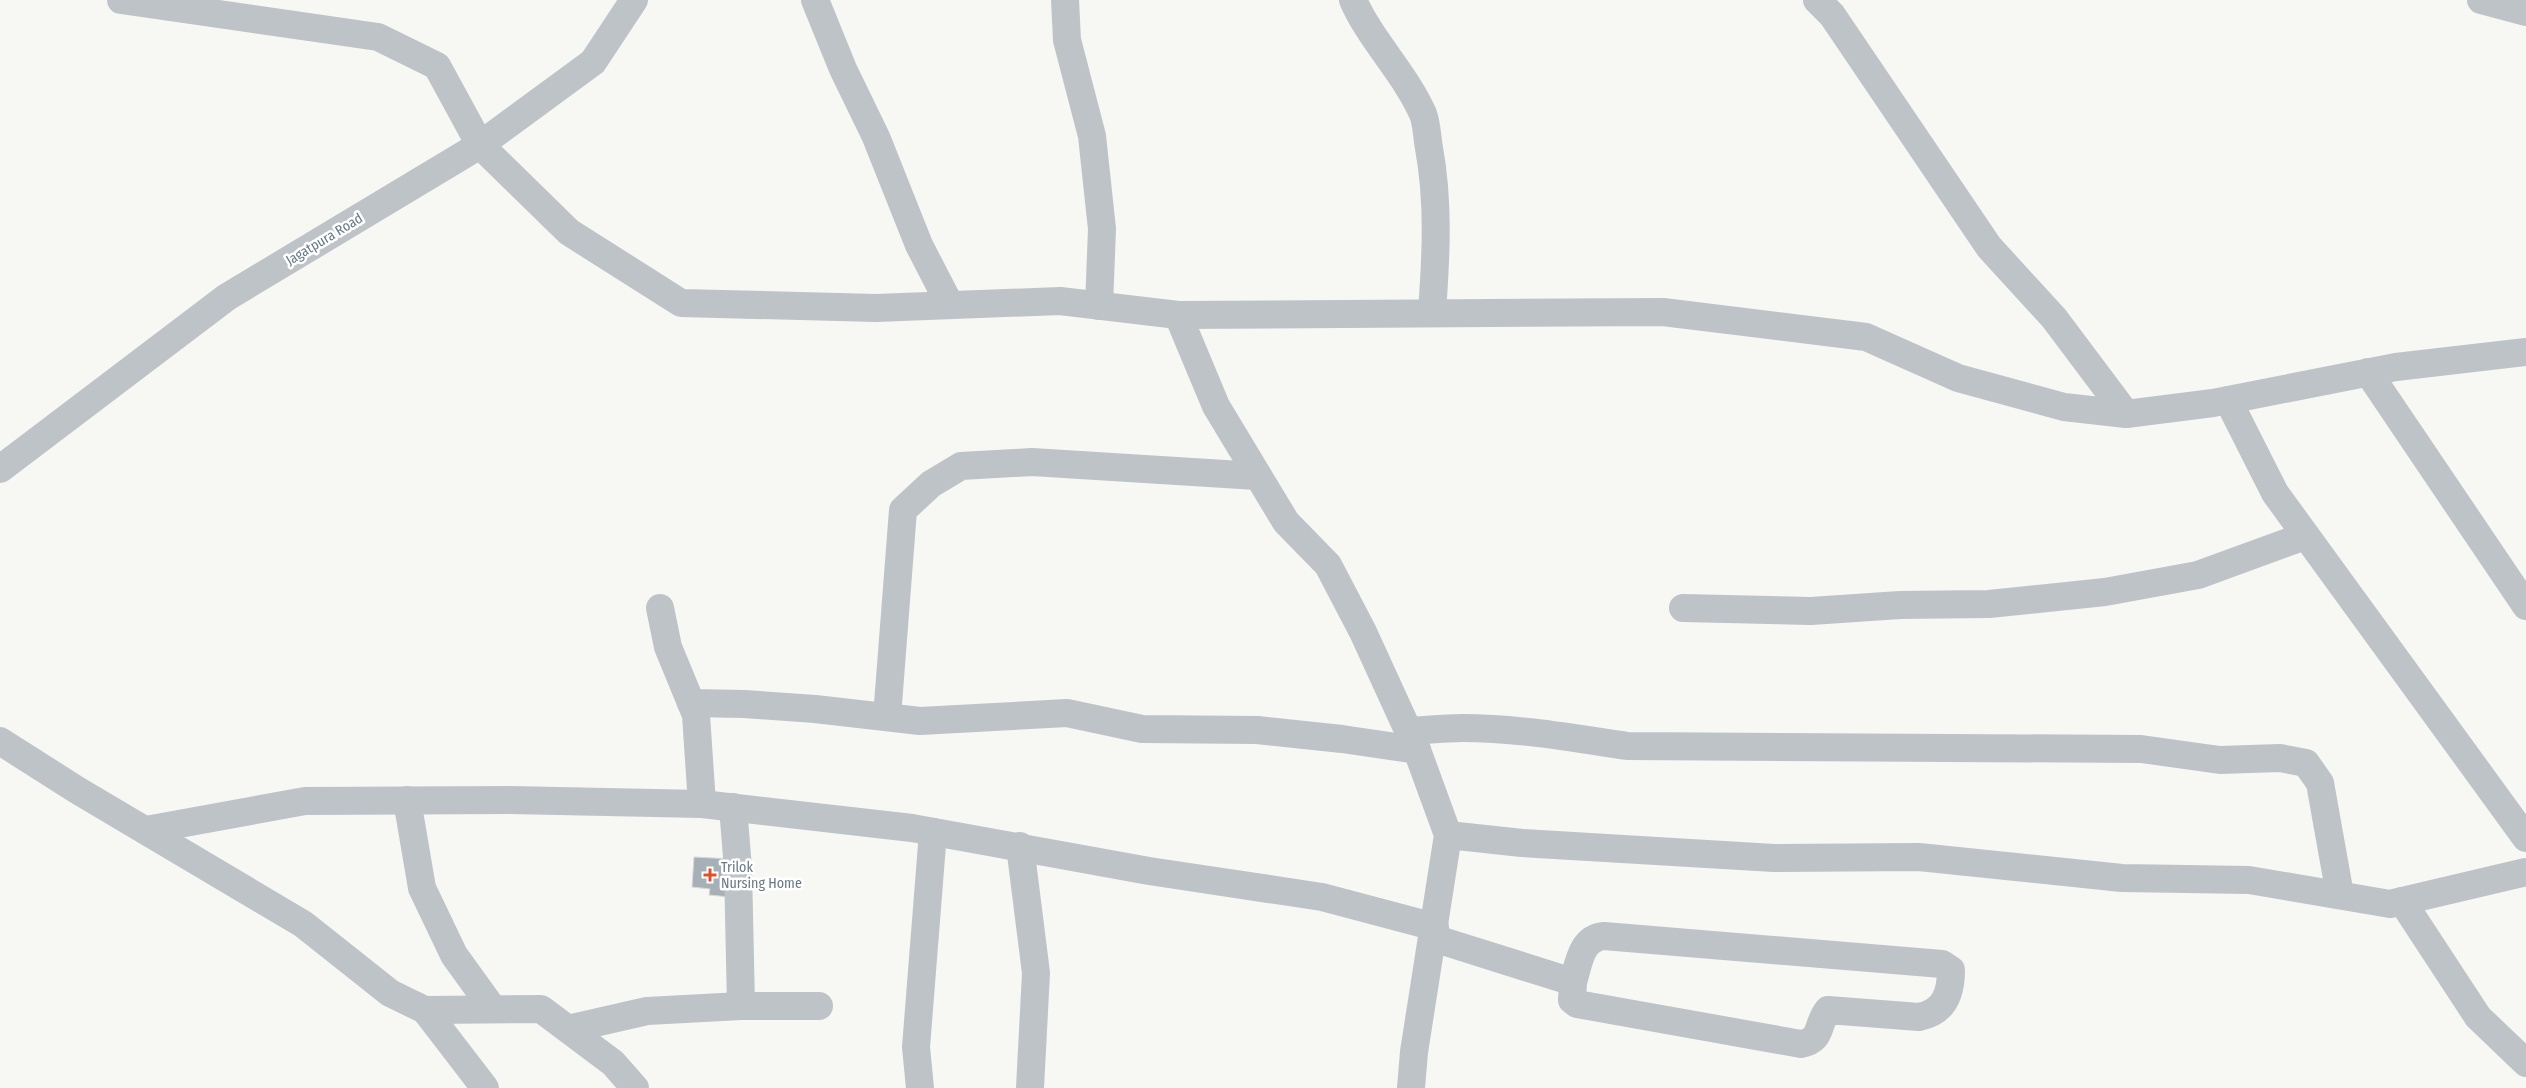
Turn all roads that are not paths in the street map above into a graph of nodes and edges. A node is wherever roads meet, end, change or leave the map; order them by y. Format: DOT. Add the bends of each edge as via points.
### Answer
graph roads {
  1 [pos="121,0"];
  2 [pos="634,0"];
  3 [pos="815,0"];
  4 [pos="1065,0"];
  5 [pos="1353,0"];
  6 [pos="1817,0"];
  7 [pos="2481,0"];
  8 [pos="2526,12"];
  9 [pos="480,145"];
  10 [pos="950,305"];
  11 [pos="1099,306"];
  12 [pos="1432,312"];
  13 [pos="1178,315"];
  14 [pos="2526,352"];
  15 [pos="2368,372"];
  16 [pos="2228,400"];
  17 [pos="2126,414"];
  18 [pos="0,469"];
  19 [pos="1257,476"];
  20 [pos="2305,536"];
  21 [pos="2526,606"];
  22 [pos="660,608"];
  23 [pos="1683,608"];
  24 [pos="691,703"];
  25 [pos="887,717"];
  26 [pos="0,740"];
  27 [pos="1413,741"];
  28 [pos="407,800"];
  29 [pos="702,804"];
  30 [pos="733,807"];
  31 [pos="146,830"];
  32 [pos="934,832"];
  33 [pos="1448,835"];
  34 [pos="2526,838"];
  35 [pos="1020,846"];
  36 [pos="2526,872"];
  37 [pos="2340,895"];
  38 [pos="2402,901"];
  39 [pos="1434,933"];
  40 [pos="1573,982"];
  41 [pos="741,1006"];
  42 [pos="819,1006"];
  43 [pos="425,1010"];
  44 [pos="493,1010"];
  45 [pos="568,1029"];
  46 [pos="2526,1063"];
  47 [pos="485,1088"];
  48 [pos="635,1088"];
  49 [pos="920,1088"];
  50 [pos="1030,1088"];
  51 [pos="1412,1088"];
  1 -- 9 [label="street" via="378,37 437,66"];
  2 -- 9 [label="street, Jagatpura Road" via="593,62"];
  3 -- 10 [label="street" via="876,137 919,245"];
  4 -- 11 [label="street" via="1068,40 1092,136 1102,229"];
  5 -- 12 [label="street" via="1423,115 1435,181 1436,254"];
  6 -- 17 [label="street" via="1832,15 1989,247 2054,318"];
  7 -- 8 [label="street"];
  9 -- 10 [label="street" via="568,232 681,303 876,308"];
  9 -- 18 [label="street, Jagatpura Road" via="227,298"];
  10 -- 11 [label="street" via="1060,301"];
  11 -- 13 [label="street"];
  12 -- 13 [label="street"];
  12 -- 17 [label="street" via="1663,312 1866,337 1958,378 2064,407"];
  13 -- 19 [label="street" via="1216,406"];
  14 -- 15 [label="street"];
  15 -- 16 [label="street"];
  15 -- 21 [label="street"];
  16 -- 17 [label="street"];
  16 -- 20 [label="street" via="2275,493"];
  19 -- 25 [label="street" via="1032,462 961,466 931,484 904,510"];
  19 -- 27 [label="street" via="1286,522 1328,565"];
  20 -- 23 [label="street" via="2198,575 2105,592 1990,604 1900,605 1811,611"];
  20 -- 34 [label="street"];
  22 -- 24 [label="street" via="668,648"];
  24 -- 25 [label="street" via="762,705"];
  24 -- 29 [label="street" via="696,715"];
  25 -- 27 [label="street" via="920,721 1067,713 1142,729 1257,730 1342,739"];
  26 -- 31 [label="street"];
  27 -- 33 [label="street"];
  27 -- 37 [label="street" via="1462,728 1545,733 1627,746 2141,749 2220,760 2280,758 2306,763 2320,783"];
  28 -- 29 [label="street"];
  28 -- 31 [label="street" via="305,800"];
  28 -- 44 [label="street" via="422,888 454,955"];
  29 -- 30 [label="street"];
  30 -- 32 [label="street"];
  30 -- 41 [label="street" via="738,869"];
  31 -- 43 [label="street" via="303,924 390,993"];
  32 -- 35 [label="street"];
  32 -- 49 [label="street" via="916,1047"];
  33 -- 37 [label="street" via="1522,844 1774,858 1919,857 2122,878 2249,880"];
  33 -- 39 [label="street"];
  35 -- 39 [label="street" via="1149,871 1322,896"];
  35 -- 50 [label="street" via="1036,973"];
  36 -- 38 [label="street"];
  37 -- 38 [label="street" via="2390,904"];
  38 -- 46 [label="street" via="2478,1017"];
  39 -- 40 [label="street"];
  39 -- 51 [label="street" via="1414,1052"];
  40 -- 40 [label="street" via="1586,943 1593,937 1604,936 1942,964 1951,970 1951,984 1941,1008 1933,1014 1919,1017 1828,1010 1816,1038 1801,1044 1577,1004 1572,1000"];
  41 -- 42 [label="street"];
  41 -- 45 [label="street" via="647,1011"];
  43 -- 44 [label="street"];
  43 -- 47 [label="street"];
  44 -- 45 [label="street" via="541,1009"];
  45 -- 48 [label="street" via="613,1063"];
}
